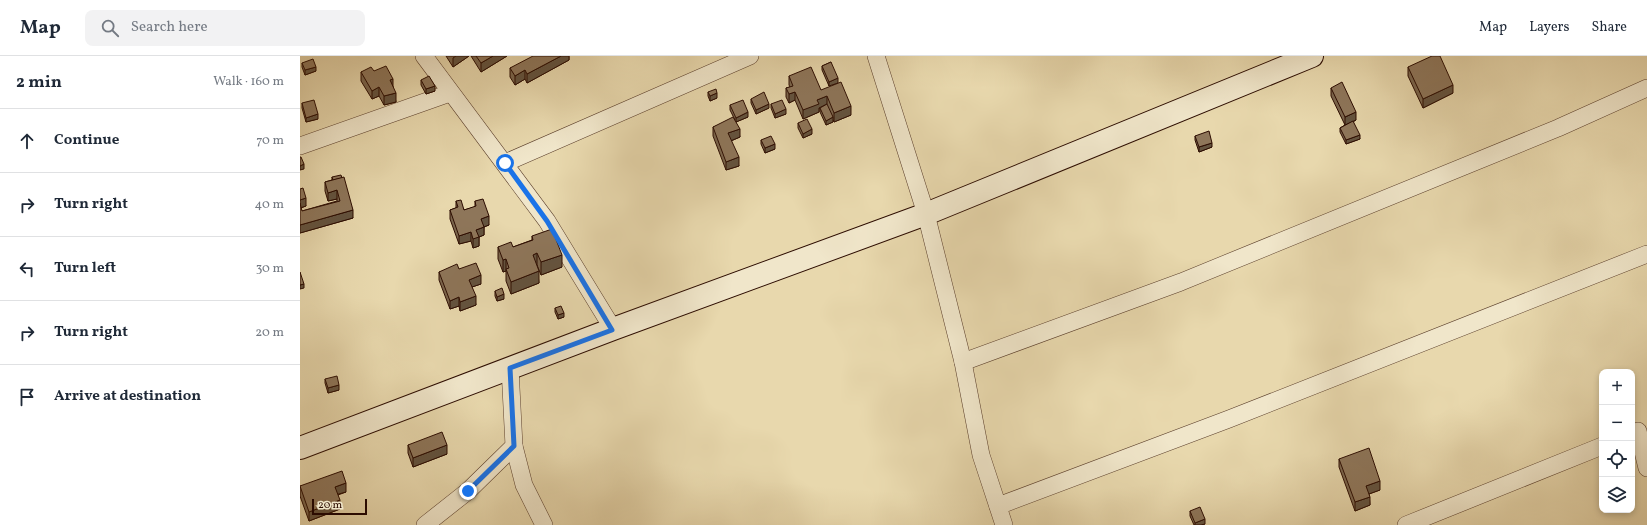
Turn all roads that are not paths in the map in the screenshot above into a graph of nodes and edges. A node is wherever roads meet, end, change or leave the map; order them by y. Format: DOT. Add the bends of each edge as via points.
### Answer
graph roads {
  1 [pos="424,56"];
  2 [pos="750,56"];
  3 [pos="876,56"];
  4 [pos="1312,56"];
  5 [pos="1647,88"];
  6 [pos="450,93"];
  7 [pos="300,146"];
  8 [pos="505,163"];
  9 [pos="926,214"];
  10 [pos="1647,254"];
  11 [pos="612,330"];
  12 [pos="963,362"];
  13 [pos="510,368"];
  14 [pos="1639,431"];
  15 [pos="514,446"];
  16 [pos="1599,447"];
  17 [pos="300,448"];
  18 [pos="1647,468"];
  19 [pos="998,506"];
  20 [pos="425,525"];
  21 [pos="544,525"];
  22 [pos="1004,525"];
  23 [pos="1406,525"];
  1 -- 6 [label="street"];
  2 -- 8 [label="street"];
  3 -- 9 [label="street"];
  4 -- 9 [label="street"];
  5 -- 12 [label="street" via="1558,128 1181,282"];
  6 -- 7 [label="street"];
  6 -- 8 [label="street"];
  8 -- 11 [label="street" via="547,221"];
  9 -- 11 [label="street"];
  9 -- 12 [label="street"];
  10 -- 19 [label="street" via="1229,419"];
  11 -- 13 [label="street"];
  12 -- 19 [label="street" via="981,455"];
  13 -- 15 [label="street"];
  13 -- 17 [label="street"];
  14 -- 18 [label="street"];
  15 -- 20 [label="street" via="468,491"];
  15 -- 21 [label="street" via="524,485"];
  16 -- 23 [label="street"];
  19 -- 22 [label="street"];
}
